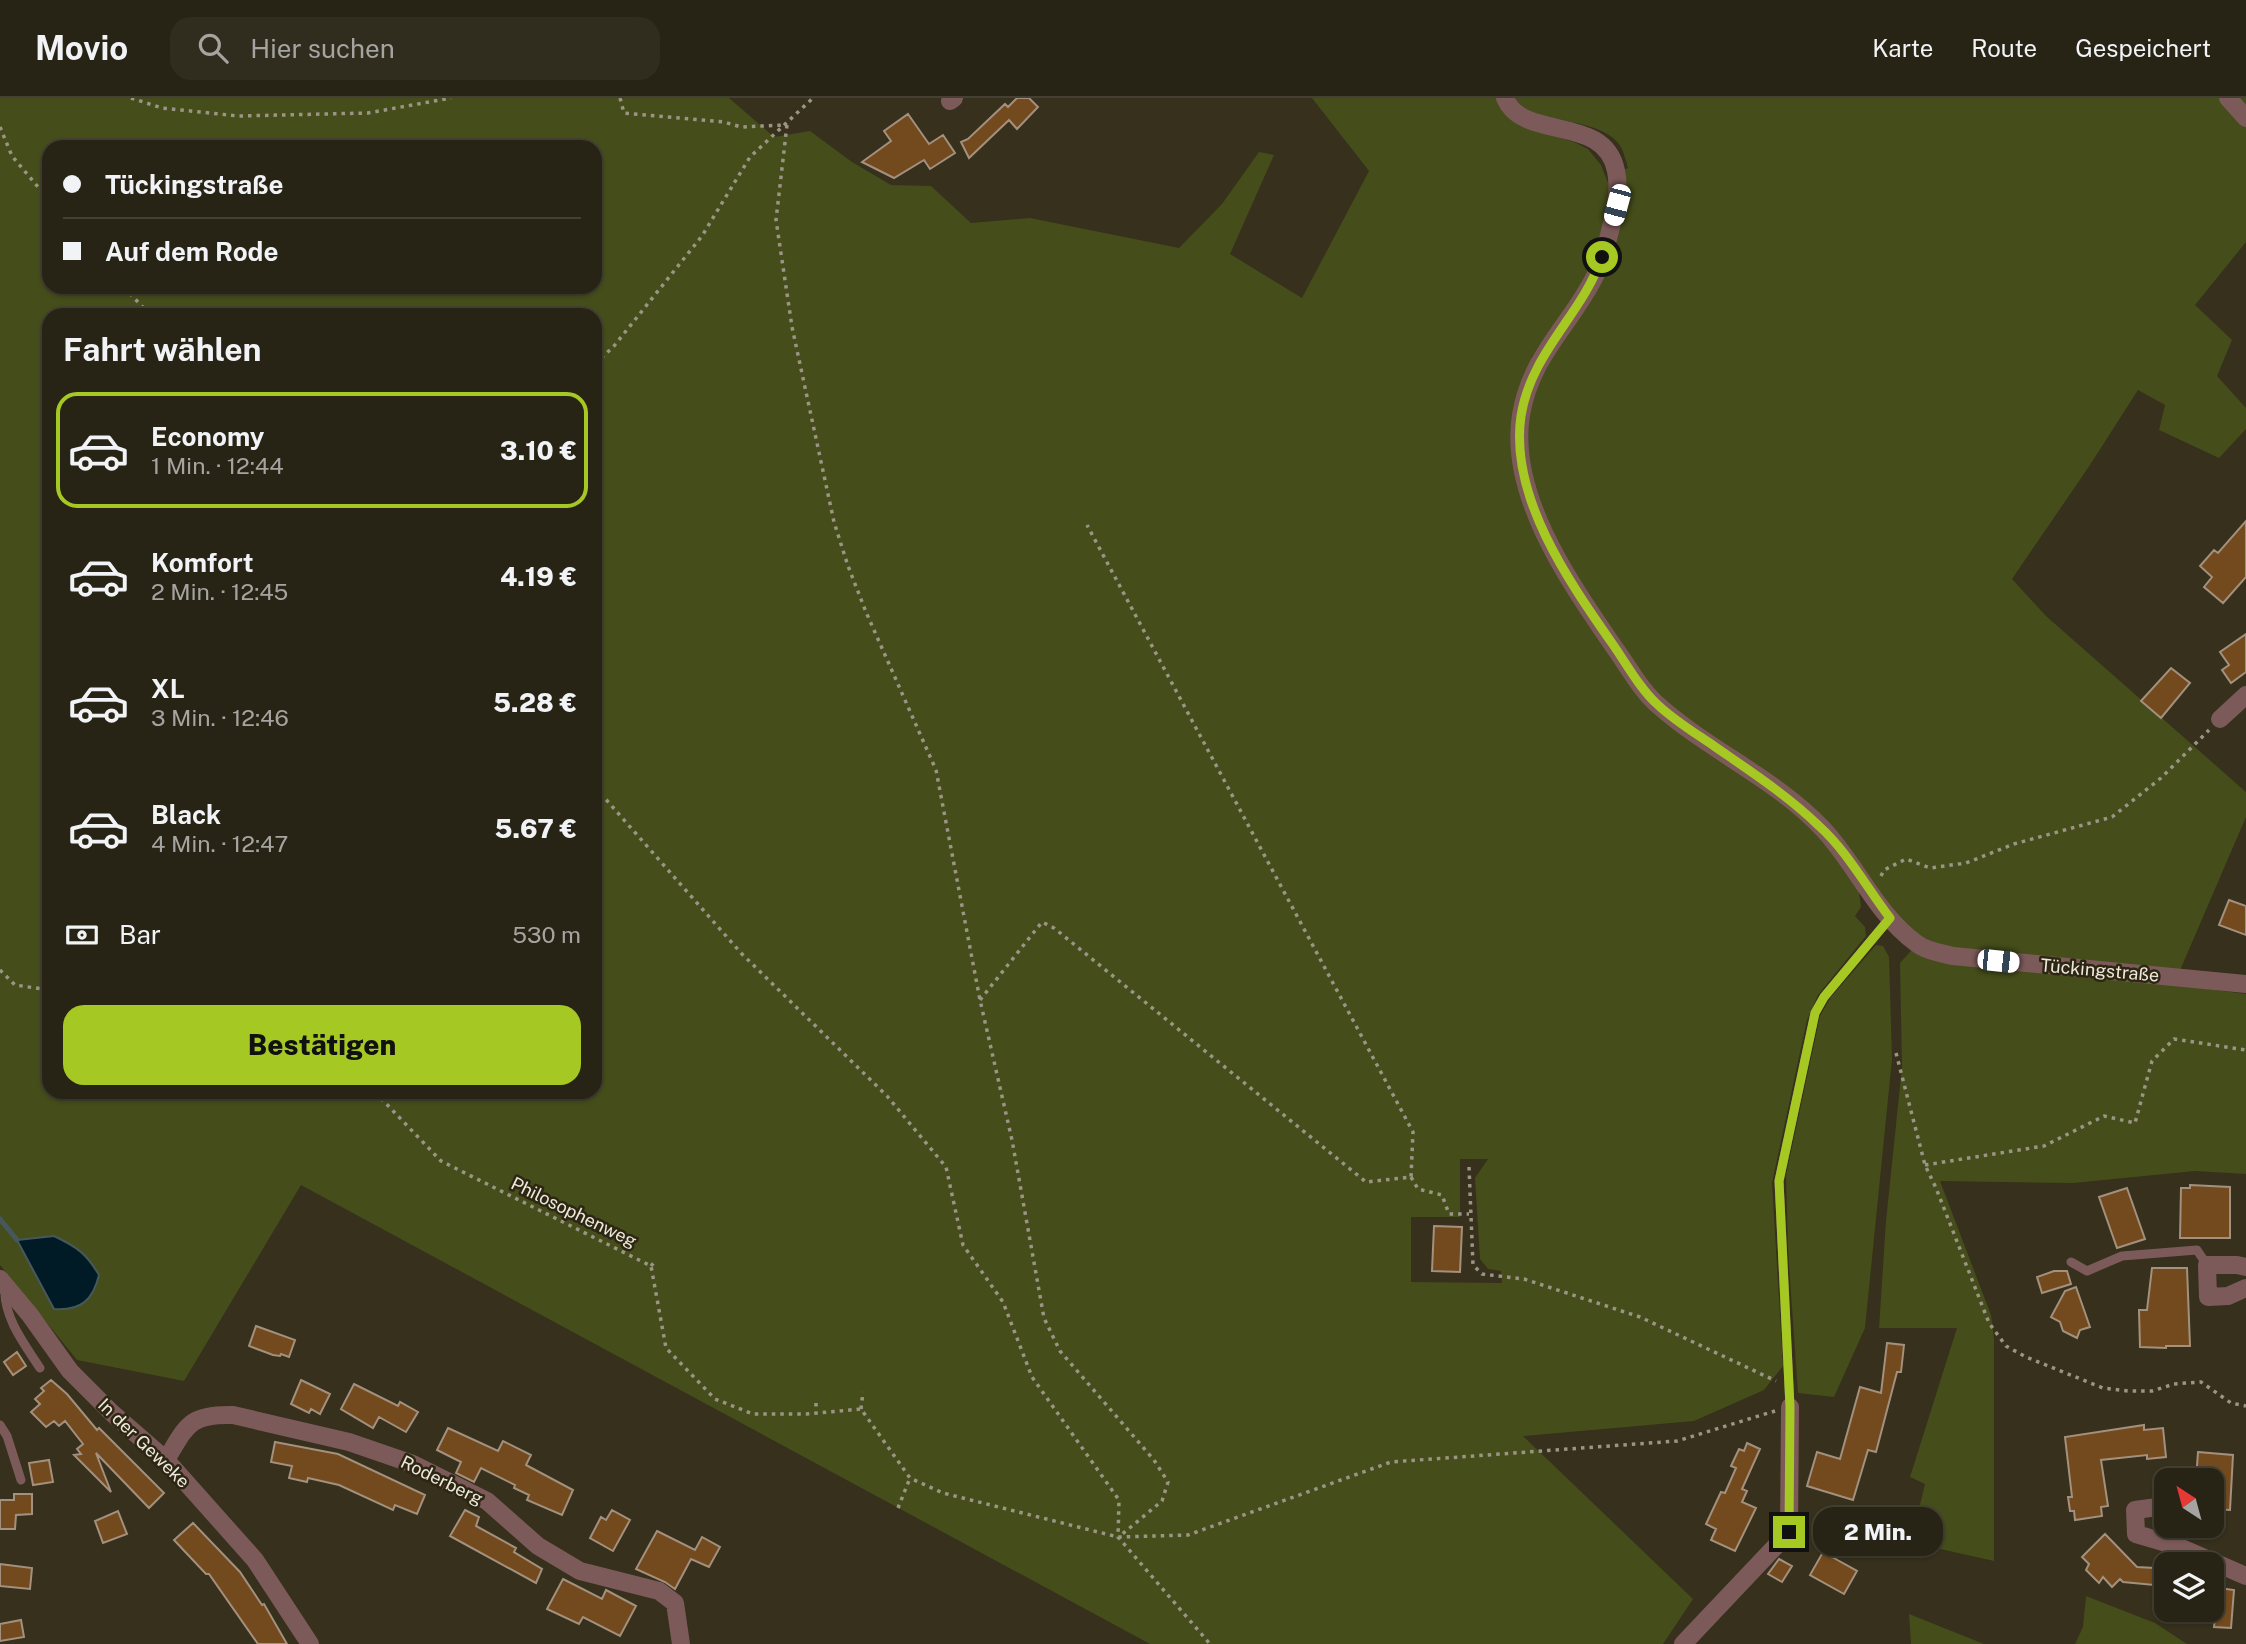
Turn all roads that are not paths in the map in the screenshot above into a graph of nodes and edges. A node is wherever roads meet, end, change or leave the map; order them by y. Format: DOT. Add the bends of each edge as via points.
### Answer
graph roads {
  1 [pos="1505,98"];
  2 [pos="2228,98"];
  3 [pos="2246,118"];
  4 [pos="2246,695"];
  5 [pos="2220,719"];
  6 [pos="1890,918"];
  7 [pos="2246,984"];
  8 [pos="2071,1262"];
  9 [pos="2207,1265"];
  10 [pos="2246,1267"];
  11 [pos="3,1282"];
  12 [pos="2246,1288"];
  13 [pos="40,1368"];
  14 [pos="1790,1407"];
  15 [pos="0,1425"];
  16 [pos="166,1460"];
  17 [pos="21,1480"];
  18 [pos="2154,1507"];
  19 [pos="2174,1538"];
  20 [pos="2177,1546"];
  21 [pos="2246,1576"];
  22 [pos="310,1644"];
  23 [pos="681,1644"];
  24 [pos="1683,1644"];
  1 -- 6 [label="street, Tückingstraße" via="1508,107 1528,120 1585,134 1604,147 1617,173 1617,205 1596,275 1538,363 1521,415 1519,451 1530,497 1548,538 1585,604 1657,705 1765,781 1822,828"];
  2 -- 3 [label="street"];
  4 -- 5 [label="street"];
  6 -- 7 [label="street, Tückingstraße" via="1917,944 1953,956"];
  6 -- 14 [label="lane" via="1815,1013 1779,1181"];
  8 -- 9 [label="lane" via="2087,1271 2122,1256 2197,1250"];
  9 -- 10 [label="street"];
  9 -- 12 [label="street" via="2208,1297 2228,1296"];
  11 -- 13 [label="lane" via="19,1335"];
  11 -- 16 [label="street, In der Geweke" via="70,1371"];
  14 -- 24 [label="street" via="1789,1532"];
  15 -- 17 [label="lane"];
  16 -- 22 [label="street, In der Geweke" via="256,1560"];
  16 -- 23 [label="street, Roderberg" via="187,1424 212,1415 233,1415 375,1449 487,1501 538,1546 580,1571 659,1591 675,1603"];
  18 -- 20 [label="street" via="2135,1510 2136,1534"];
  19 -- 20 [label="street"];
  20 -- 21 [label="street"];
}
